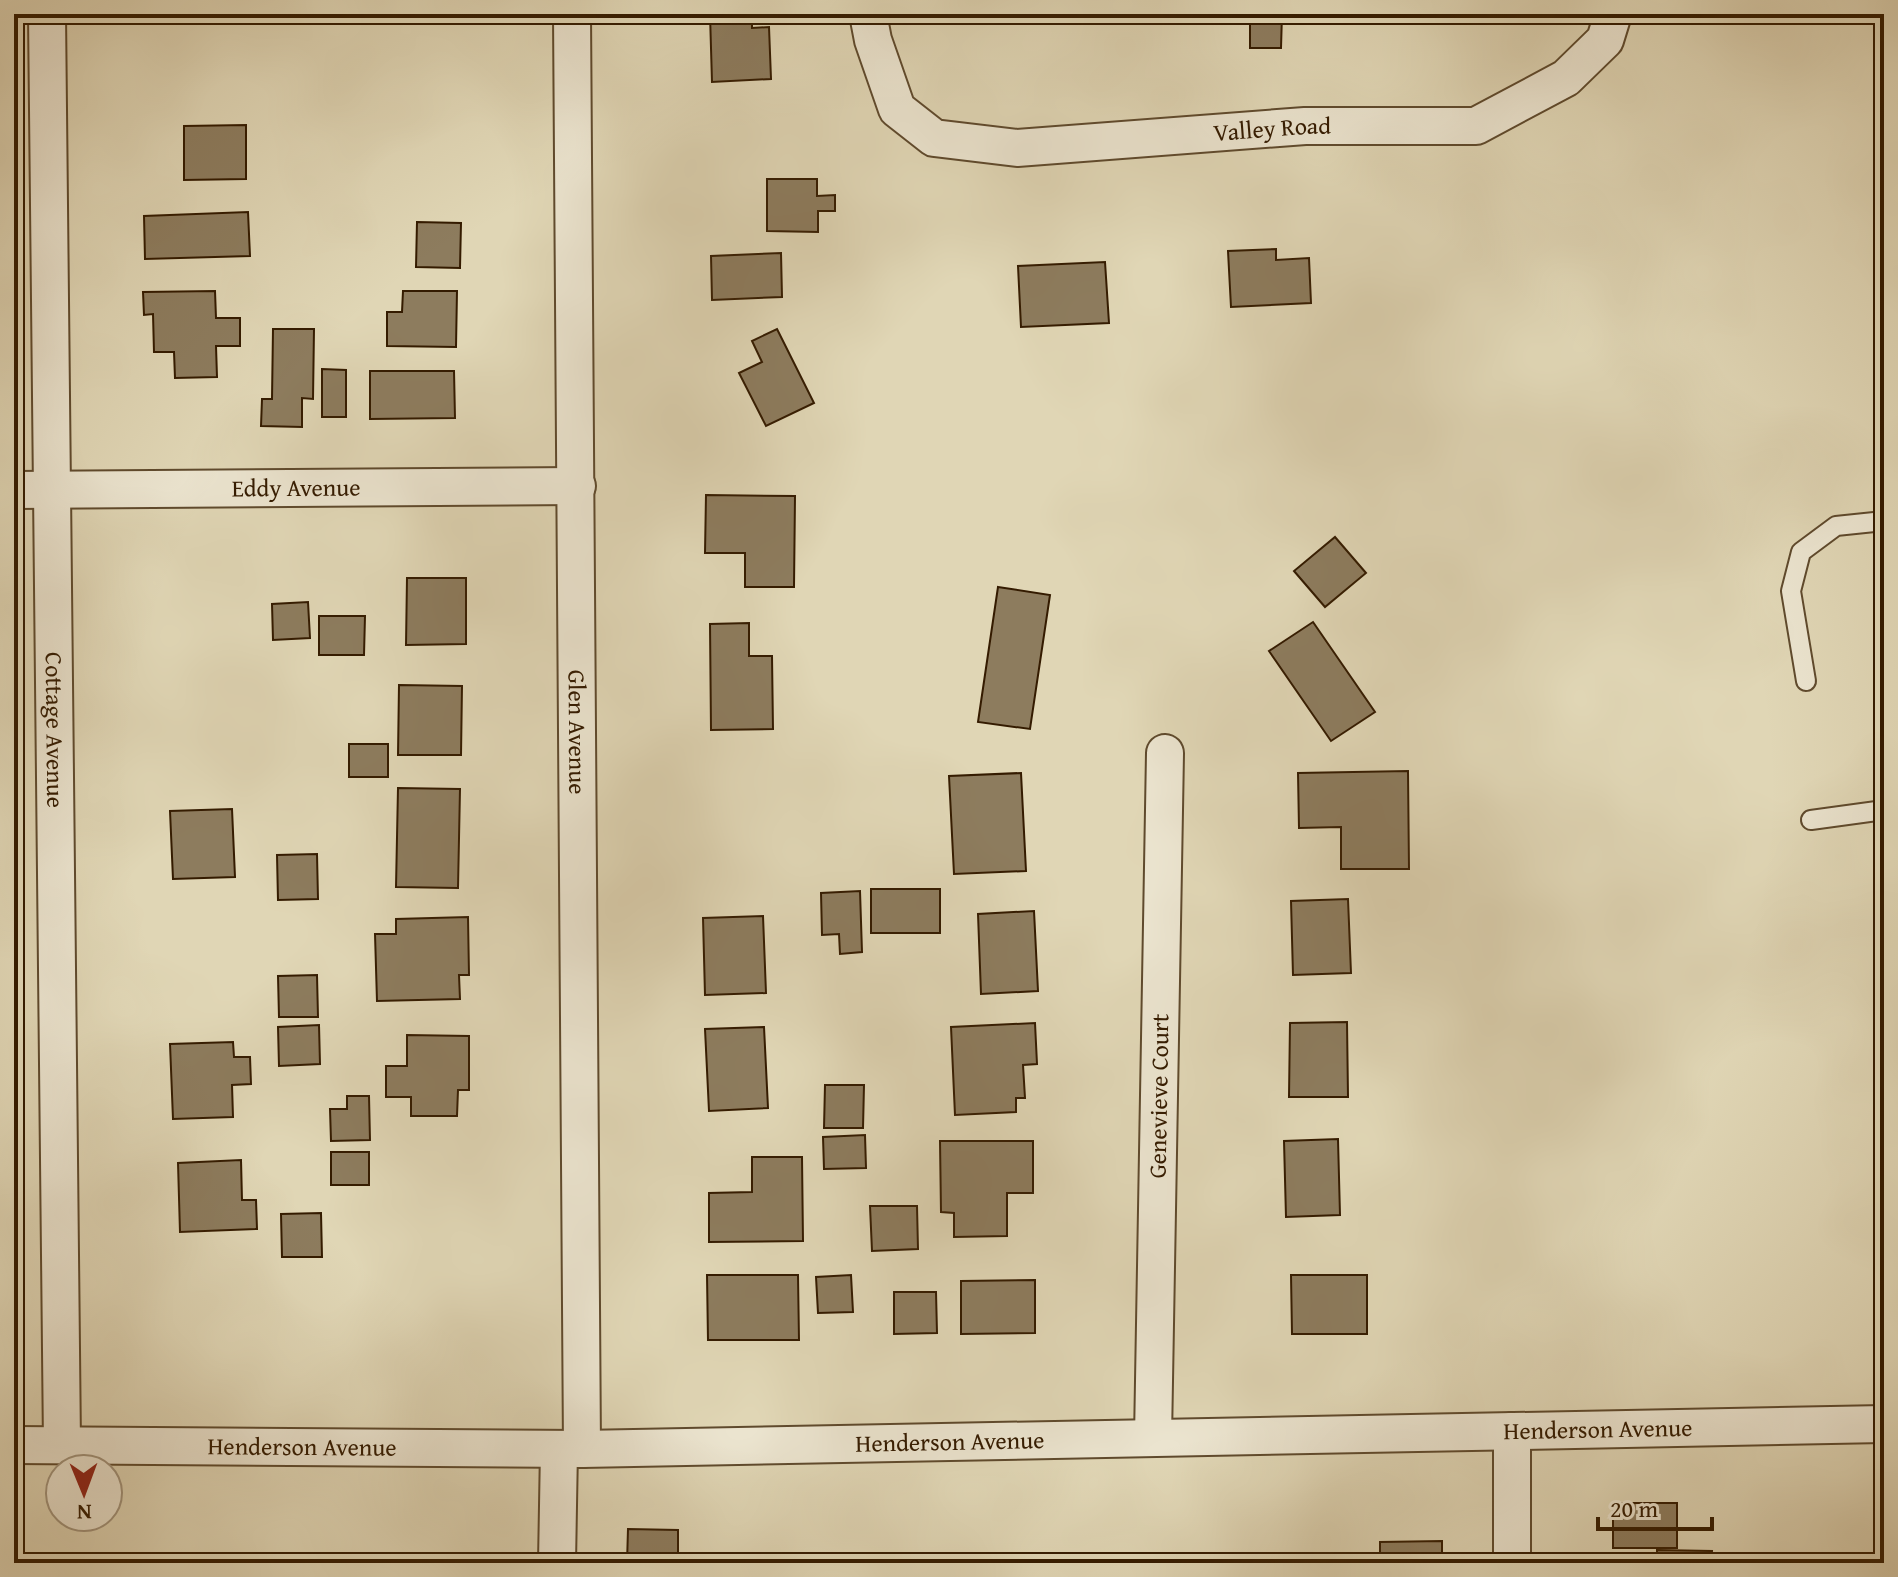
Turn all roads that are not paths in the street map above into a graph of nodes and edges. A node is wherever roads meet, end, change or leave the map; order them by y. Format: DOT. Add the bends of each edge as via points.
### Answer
graph roads {
  1 [pos="47,14"];
  2 [pos="572,14"];
  3 [pos="868,14"];
  4 [pos="1613,14"];
  5 [pos="577,486"];
  6 [pos="14,490"];
  7 [pos="54,490"];
  8 [pos="1884,521"];
  9 [pos="1806,681"];
  10 [pos="1165,753"];
  11 [pos="1884,810"];
  12 [pos="1811,820"];
  13 [pos="1884,1424"];
  14 [pos="1512,1431"];
  15 [pos="1153,1438"];
  16 [pos="14,1445"];
  17 [pos="62,1445"];
  18 [pos="570,1449"];
  19 [pos="557,1563"];
  20 [pos="1512,1563"];
  1 -- 7 [label="street, Cottage Avenue"];
  2 -- 5 [label="street, Glen Avenue"];
  3 -- 4 [label="street, Valley Road" via="897,109 934,138 1017,148 1305,126 1476,126 1566,78 1605,40"];
  5 -- 7 [label="street, Eddy Avenue"];
  5 -- 18 [label="street, Glen Avenue"];
  6 -- 7 [label="street, Eddy Avenue"];
  7 -- 17 [label="street, Cottage Avenue"];
  8 -- 9 [label="lane" via="1836,526 1801,552 1791,591"];
  10 -- 15 [label="street, Genevieve Court"];
  11 -- 12 [label="lane"];
  13 -- 14 [label="street, Henderson Avenue"];
  14 -- 15 [label="street, Henderson Avenue"];
  14 -- 20 [label="street"];
  15 -- 18 [label="street, Henderson Avenue"];
  16 -- 17 [label="street, Henderson Avenue"];
  17 -- 18 [label="street, Henderson Avenue"];
  18 -- 19 [label="street, Glen Avenue"];
}
